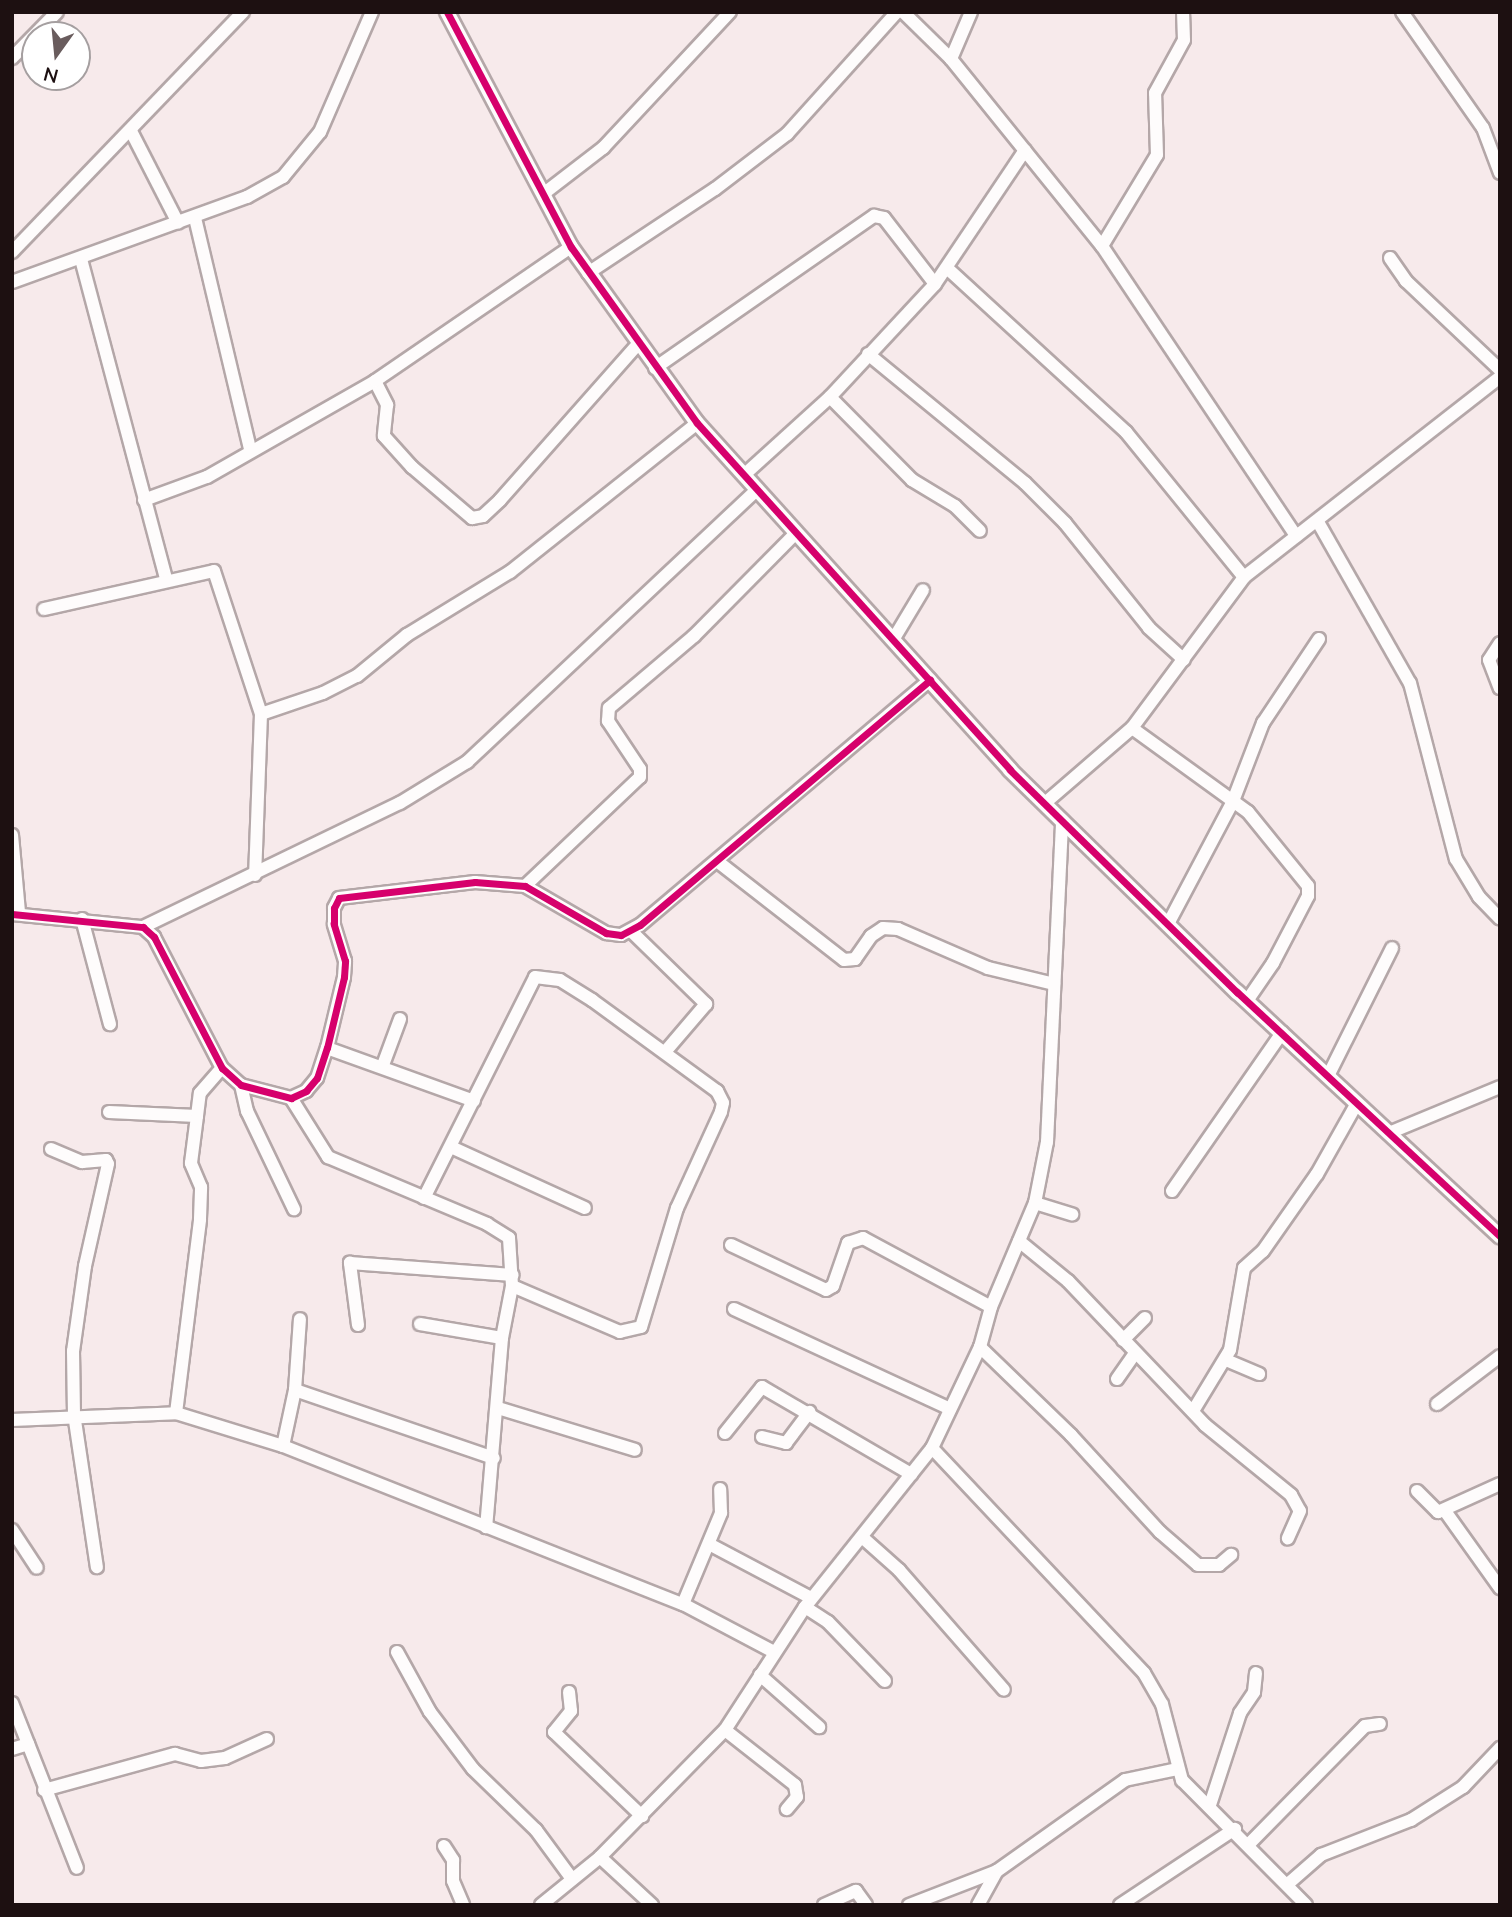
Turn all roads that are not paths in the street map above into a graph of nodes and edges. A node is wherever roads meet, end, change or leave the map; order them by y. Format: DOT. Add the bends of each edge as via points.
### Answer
graph roads {
  1 [pos="57,12"];
  2 [pos="243,12"];
  3 [pos="372,12"];
  4 [pos="447,12"];
  5 [pos="730,12"];
  6 [pos="897,12"];
  7 [pos="903,12"];
  8 [pos="971,12"];
  9 [pos="1183,12"];
  10 [pos="1402,12"];
  11 [pos="12,58"];
  12 [pos="951,60"];
  13 [pos="131,131"];
  14 [pos="1025,150"];
  15 [pos="1500,173"];
  16 [pos="543,194"];
  17 [pos="195,218"];
  18 [pos="178,223"];
  19 [pos="1102,246"];
  20 [pos="571,247"];
  21 [pos="12,252"];
  22 [pos="1390,258"];
  23 [pos="81,259"];
  24 [pos="947,268"];
  25 [pos="588,273"];
  26 [pos="12,282"];
  27 [pos="935,284"];
  28 [pos="638,344"];
  29 [pos="868,354"];
  30 [pos="655,368"];
  31 [pos="1500,370"];
  32 [pos="1500,377"];
  33 [pos="375,382"];
  34 [pos="830,397"];
  35 [pos="697,424"];
  36 [pos="250,449"];
  37 [pos="744,475"];
  38 [pos="757,490"];
  39 [pos="144,499"];
  40 [pos="1318,522"];
  41 [pos="980,531"];
  42 [pos="795,534"];
  43 [pos="1296,536"];
  44 [pos="166,578"];
  45 [pos="1244,578"];
  46 [pos="923,590"];
  47 [pos="44,609"];
  48 [pos="1319,639"];
  49 [pos="893,640"];
  50 [pos="1500,643"];
  51 [pos="1184,660"];
  52 [pos="930,680"];
  53 [pos="1500,688"];
  54 [pos="261,714"];
  55 [pos="1132,729"];
  56 [pos="1233,801"];
  57 [pos="1045,803"];
  58 [pos="1062,820"];
  59 [pos="12,835"];
  60 [pos="717,861"];
  61 [pos="255,875"];
  62 [pos="525,886"];
  63 [pos="15,913"];
  64 [pos="82,919"];
  65 [pos="1500,919"];
  66 [pos="1168,924"];
  67 [pos="143,927"];
  68 [pos="631,931"];
  69 [pos="1392,948"];
  70 [pos="1054,984"];
  71 [pos="1247,1001"];
  72 [pos="400,1019"];
  73 [pos="110,1024"];
  74 [pos="1282,1033"];
  75 [pos="327,1048"];
  76 [pos="665,1052"];
  77 [pos="383,1065"];
  78 [pos="222,1068"];
  79 [pos="1328,1076"];
  80 [pos="241,1085"];
  81 [pos="1500,1087"];
  82 [pos="291,1097"];
  83 [pos="474,1101"];
  84 [pos="1357,1103"];
  85 [pos="109,1112"];
  86 [pos="197,1116"];
  87 [pos="1389,1133"];
  88 [pos="452,1147"];
  89 [pos="51,1149"];
  90 [pos="1172,1191"];
  91 [pos="424,1198"];
  92 [pos="1035,1203"];
  93 [pos="585,1208"];
  94 [pos="294,1209"];
  95 [pos="1072,1214"];
  96 [pos="1500,1236"];
  97 [pos="1019,1241"];
  98 [pos="731,1245"];
  99 [pos="512,1280"];
  100 [pos="991,1307"];
  101 [pos="734,1308"];
  102 [pos="1145,1318"];
  103 [pos="300,1320"];
  104 [pos="420,1324"];
  105 [pos="358,1325"];
  106 [pos="502,1338"];
  107 [pos="1123,1340"];
  108 [pos="980,1347"];
  109 [pos="1135,1353"];
  110 [pos="1500,1356"];
  111 [pos="1226,1360"];
  112 [pos="1259,1374"];
  113 [pos="1117,1379"];
  114 [pos="295,1390"];
  115 [pos="1437,1404"];
  116 [pos="498,1408"];
  117 [pos="950,1409"];
  118 [pos="1193,1411"];
  119 [pos="809,1412"];
  120 [pos="176,1413"];
  121 [pos="74,1414"];
  122 [pos="12,1420"];
  123 [pos="724,1433"];
  124 [pos="762,1437"];
  125 [pos="283,1447"];
  126 [pos="932,1448"];
  127 [pos="635,1450"];
  128 [pos="494,1458"];
  129 [pos="911,1474"];
  130 [pos="1500,1484"];
  131 [pos="720,1489"];
  132 [pos="1417,1492"];
  133 [pos="1445,1511"];
  134 [pos="486,1527"];
  135 [pos="12,1530"];
  136 [pos="862,1538"];
  137 [pos="1288,1538"];
  138 [pos="709,1544"];
  139 [pos="1231,1555"];
  140 [pos="97,1567"];
  141 [pos="37,1568"];
  142 [pos="1500,1587"];
  143 [pos="808,1602"];
  144 [pos="683,1604"];
  145 [pos="772,1651"];
  146 [pos="397,1652"];
  147 [pos="1256,1673"];
  148 [pos="760,1675"];
  149 [pos="885,1681"];
  150 [pos="1004,1690"];
  151 [pos="569,1692"];
  152 [pos="12,1703"];
  153 [pos="1380,1724"];
  154 [pos="819,1727"];
  155 [pos="725,1730"];
  156 [pos="267,1739"];
  157 [pos="28,1744"];
  158 [pos="1500,1748"];
  159 [pos="12,1749"];
  160 [pos="1177,1769"];
  161 [pos="44,1790"];
  162 [pos="1210,1805"];
  163 [pos="787,1810"];
  164 [pos="642,1816"];
  165 [pos="1235,1829"];
  166 [pos="1250,1843"];
  167 [pos="444,1846"];
  168 [pos="600,1857"];
  169 [pos="77,1867"];
  170 [pos="997,1871"];
  171 [pos="572,1880"];
  172 [pos="1290,1883"];
  173 [pos="463,1905"];
  174 [pos="541,1905"];
  175 [pos="652,1905"];
  176 [pos="824,1905"];
  177 [pos="866,1905"];
  178 [pos="909,1905"];
  179 [pos="978,1905"];
  180 [pos="1121,1905"];
  181 [pos="1307,1905"];
  1 -- 11 [label="street"];
  2 -- 13 [label="street"];
  3 -- 17 [label="street" via="320,132 304,156 283,177 259,191"];
  4 -- 16 [label="street"];
  5 -- 16 [label="street" via="603,148"];
  6 -- 25 [label="street" via="786,134 715,189"];
  7 -- 12 [label="street"];
  8 -- 12 [label="street"];
  9 -- 19 [label="street" via="1184,40 1155,93 1157,155"];
  10 -- 15 [label="street" via="1483,128"];
  12 -- 14 [label="street"];
  13 -- 18 [label="street"];
  13 -- 21 [label="street"];
  14 -- 19 [label="street"];
  14 -- 24 [label="street"];
  16 -- 20 [label="street"];
  17 -- 18 [label="street"];
  17 -- 36 [label="street"];
  18 -- 23 [label="street"];
  19 -- 43 [label="street"];
  20 -- 25 [label="street"];
  20 -- 33 [label="street"];
  22 -- 31 [label="street" via="1406,281"];
  23 -- 26 [label="street"];
  23 -- 39 [label="street"];
  24 -- 27 [label="street"];
  24 -- 45 [label="street" via="1126,432"];
  25 -- 28 [label="street"];
  27 -- 29 [label="street"];
  27 -- 30 [label="street" via="884,218 874,216"];
  28 -- 30 [label="street"];
  28 -- 33 [label="street" via="500,500 472,519 384,436 387,405"];
  29 -- 34 [label="street"];
  29 -- 51 [label="street" via="1025,483 1065,523 1150,628"];
  30 -- 35 [label="street"];
  32 -- 40 [label="street"];
  33 -- 36 [label="street"];
  34 -- 37 [label="street"];
  34 -- 41 [label="street" via="912,480 955,506"];
  35 -- 37 [label="street"];
  35 -- 54 [label="street" via="510,572 407,635 357,676"];
  36 -- 39 [label="street" via="207,477"];
  37 -- 38 [label="street"];
  38 -- 42 [label="street"];
  38 -- 61 [label="street" via="467,762 400,803"];
  39 -- 44 [label="street"];
  40 -- 43 [label="street"];
  40 -- 65 [label="street" via="1410,683 1456,859 1479,897"];
  42 -- 49 [label="street"];
  42 -- 62 [label="street" via="694,636 610,708 608,721 640,769 640,777"];
  43 -- 45 [label="street"];
  44 -- 47 [label="street"];
  44 -- 54 [label="street" via="205,570 219,578"];
  45 -- 51 [label="street"];
  46 -- 49 [label="street"];
  48 -- 56 [label="street" via="1263,723"];
  49 -- 52 [label="street"];
  50 -- 53 [label="street" via="1489,660"];
  51 -- 55 [label="street"];
  52 -- 57 [label="street"];
  52 -- 60 [label="street"];
  54 -- 61 [label="street"];
  55 -- 56 [label="street"];
  55 -- 57 [label="street"];
  56 -- 66 [label="street"];
  56 -- 71 [label="street" via="1273,840 1309,892 1273,963"];
  57 -- 58 [label="street"];
  58 -- 66 [label="street"];
  58 -- 70 [label="street"];
  59 -- 63 [label="street"];
  60 -- 68 [label="street"];
  60 -- 70 [label="street" via="844,960 855,959 883,928 898,929 988,968"];
  61 -- 67 [label="street"];
  62 -- 68 [label="street" via="606,933"];
  62 -- 75 [label="street" via="475,882 339,898 334,924 345,961 344,977"];
  63 -- 64 [label="street"];
  64 -- 67 [label="street"];
  64 -- 73 [label="street"];
  66 -- 71 [label="street"];
  67 -- 78 [label="street" via="154,937"];
  68 -- 76 [label="street" via="706,1004"];
  69 -- 79 [label="street"];
  70 -- 92 [label="street" via="1047,1142"];
  71 -- 74 [label="street"];
  72 -- 77 [label="street"];
  74 -- 79 [label="street"];
  74 -- 90 [label="street"];
  75 -- 77 [label="street"];
  75 -- 82 [label="street" via="317,1078 306,1091"];
  76 -- 83 [label="street" via="560,980 535,977"];
  76 -- 99 [label="street" via="717,1091 723,1103 677,1208 641,1327 620,1332"];
  77 -- 83 [label="street"];
  78 -- 80 [label="street"];
  78 -- 86 [label="street" via="200,1093"];
  79 -- 84 [label="street"];
  80 -- 82 [label="street"];
  80 -- 94 [label="street" via="247,1111"];
  81 -- 87 [label="street"];
  82 -- 91 [label="street" via="322,1153"];
  83 -- 88 [label="street"];
  84 -- 87 [label="street"];
  84 -- 111 [label="street" via="1317,1174 1263,1251 1244,1268 1234,1338"];
  85 -- 86 [label="street"];
  86 -- 120 [label="street" via="191,1163 201,1187 200,1219"];
  87 -- 96 [label="street"];
  88 -- 91 [label="street"];
  88 -- 93 [label="street"];
  89 -- 121 [label="street" via="82,1162 106,1160 108,1164 72,1351"];
  91 -- 99 [label="street" via="501,1231 513,1246"];
  92 -- 95 [label="street"];
  92 -- 97 [label="street"];
  97 -- 100 [label="street"];
  97 -- 107 [label="street" via="1068,1281"];
  98 -- 100 [label="street" via="826,1290 833,1286 848,1243 863,1238"];
  99 -- 105 [label="street" via="353,1262 348,1268"];
  99 -- 106 [label="street"];
  100 -- 108 [label="street"];
  101 -- 117 [label="street"];
  102 -- 107 [label="street"];
  103 -- 114 [label="street"];
  104 -- 106 [label="street"];
  106 -- 116 [label="street"];
  107 -- 109 [label="street"];
  108 -- 117 [label="street"];
  108 -- 139 [label="street" via="1071,1435 1160,1532 1198,1565 1219,1565"];
  109 -- 113 [label="street"];
  109 -- 118 [label="street"];
  110 -- 115 [label="street"];
  111 -- 112 [label="street"];
  111 -- 118 [label="street"];
  114 -- 125 [label="street"];
  114 -- 128 [label="street"];
  116 -- 127 [label="street"];
  116 -- 128 [label="street"];
  117 -- 126 [label="street"];
  118 -- 137 [label="street" via="1297,1502 1298,1522"];
  119 -- 123 [label="street" via="762,1387"];
  119 -- 124 [label="street" via="786,1443"];
  119 -- 129 [label="street"];
  120 -- 121 [label="street"];
  120 -- 125 [label="street"];
  121 -- 122 [label="street"];
  121 -- 140 [label="street"];
  125 -- 134 [label="street"];
  126 -- 129 [label="street"];
  126 -- 160 [label="street" via="1144,1673 1162,1704"];
  128 -- 134 [label="street"];
  129 -- 136 [label="street"];
  130 -- 133 [label="street"];
  131 -- 138 [label="street" via="720,1513"];
  132 -- 133 [label="street" via="1425,1495 1433,1511"];
  133 -- 142 [label="street"];
  134 -- 144 [label="street"];
  135 -- 141 [label="street"];
  136 -- 143 [label="street"];
  136 -- 150 [label="street" via="899,1570"];
  138 -- 143 [label="street"];
  138 -- 144 [label="street"];
  143 -- 145 [label="street"];
  143 -- 149 [label="street"];
  144 -- 145 [label="street"];
  145 -- 148 [label="street"];
  146 -- 171 [label="street" via="430,1712 472,1769 536,1830"];
  147 -- 162 [label="street" via="1254,1692 1240,1713"];
  148 -- 154 [label="street"];
  148 -- 155 [label="street"];
  151 -- 164 [label="street" via="571,1711 554,1731"];
  152 -- 157 [label="street"];
  153 -- 166 [label="street" via="1365,1726"];
  155 -- 163 [label="street" via="795,1785 797,1797"];
  155 -- 164 [label="street"];
  156 -- 161 [label="street" via="225,1758 201,1761 175,1754"];
  157 -- 159 [label="street"];
  157 -- 161 [label="street"];
  158 -- 172 [label="street" via="1463,1787 1411,1820 1321,1855"];
  160 -- 162 [label="street" via="1188,1788"];
  160 -- 170 [label="street" via="1143,1775 1109,1789"];
  161 -- 169 [label="street"];
  162 -- 165 [label="street"];
  164 -- 168 [label="street"];
  165 -- 166 [label="street"];
  165 -- 180 [label="street"];
  166 -- 172 [label="street"];
  167 -- 173 [label="street" via="453,1860 453,1881"];
  168 -- 171 [label="street"];
  168 -- 175 [label="street"];
  170 -- 178 [label="street"];
  170 -- 179 [label="street"];
  171 -- 174 [label="street"];
  172 -- 181 [label="street"];
  176 -- 177 [label="street" via="856,1891"];
}
